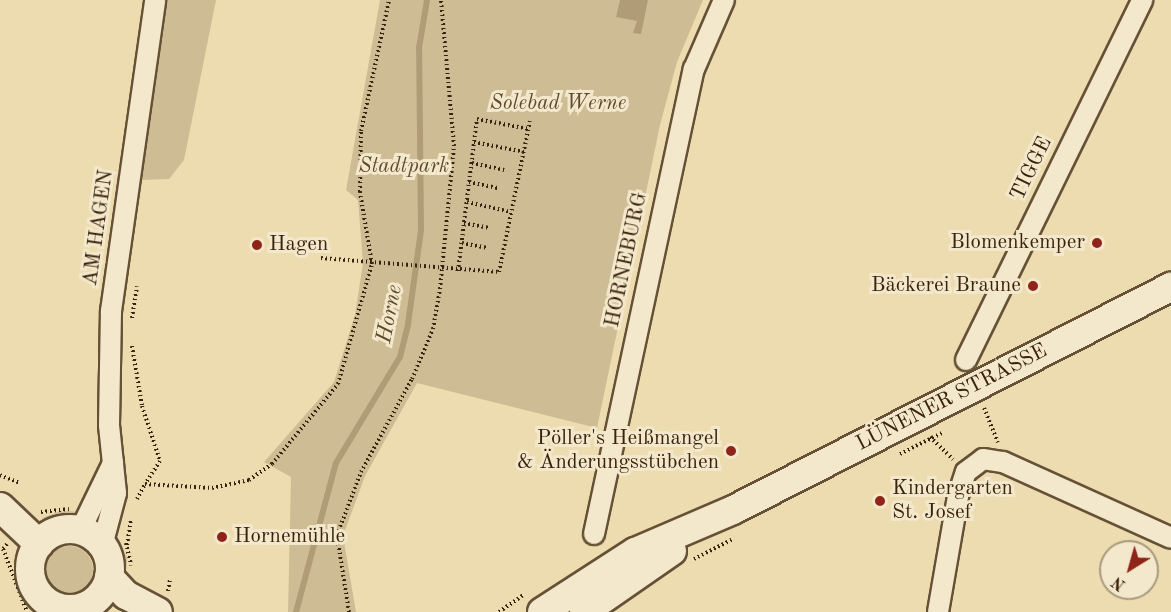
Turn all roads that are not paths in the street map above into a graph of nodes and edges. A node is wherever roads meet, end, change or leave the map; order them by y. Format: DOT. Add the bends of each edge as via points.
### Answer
graph roads {
  1 [pos="155,0"];
  2 [pos="724,0"];
  3 [pos="1142,0"];
  4 [pos="1171,287"];
  5 [pos="966,360"];
  6 [pos="0,507"];
  7 [pos="733,510"];
  8 [pos="102,531"];
  9 [pos="594,534"];
  10 [pos="30,537"];
  11 [pos="1171,538"];
  12 [pos="120,578"];
  13 [pos="104,607"];
  14 [pos="53,609"];
  15 [pos="158,612"];
  16 [pos="542,612"];
  17 [pos="584,612"];
  18 [pos="938,612"];
  1 -- 8 [label="street, AM HAGEN" via="111,311 113,463"];
  2 -- 9 [label="street, HORNEBURG" via="692,80"];
  3 -- 5 [label="street, TIGGE"];
  4 -- 7 [label="main road, LÜNENER STRASSE"];
  6 -- 10 [label="main road"];
  7 -- 16 [label="main road, LÜNENER STRASSE" via="635,552"];
  7 -- 17 [label="main road, LÜNENER STRASSE"];
  8 -- 10 [label="main road" via="57,531"];
  8 -- 12 [label="main road"];
  10 -- 14 [label="main road" via="31,579"];
  11 -- 18 [label="street" via="1003,462 982,459 966,472"];
  12 -- 13 [label="main road"];
  12 -- 15 [label="main road" via="126,595"];
  13 -- 14 [label="main road"];
}
